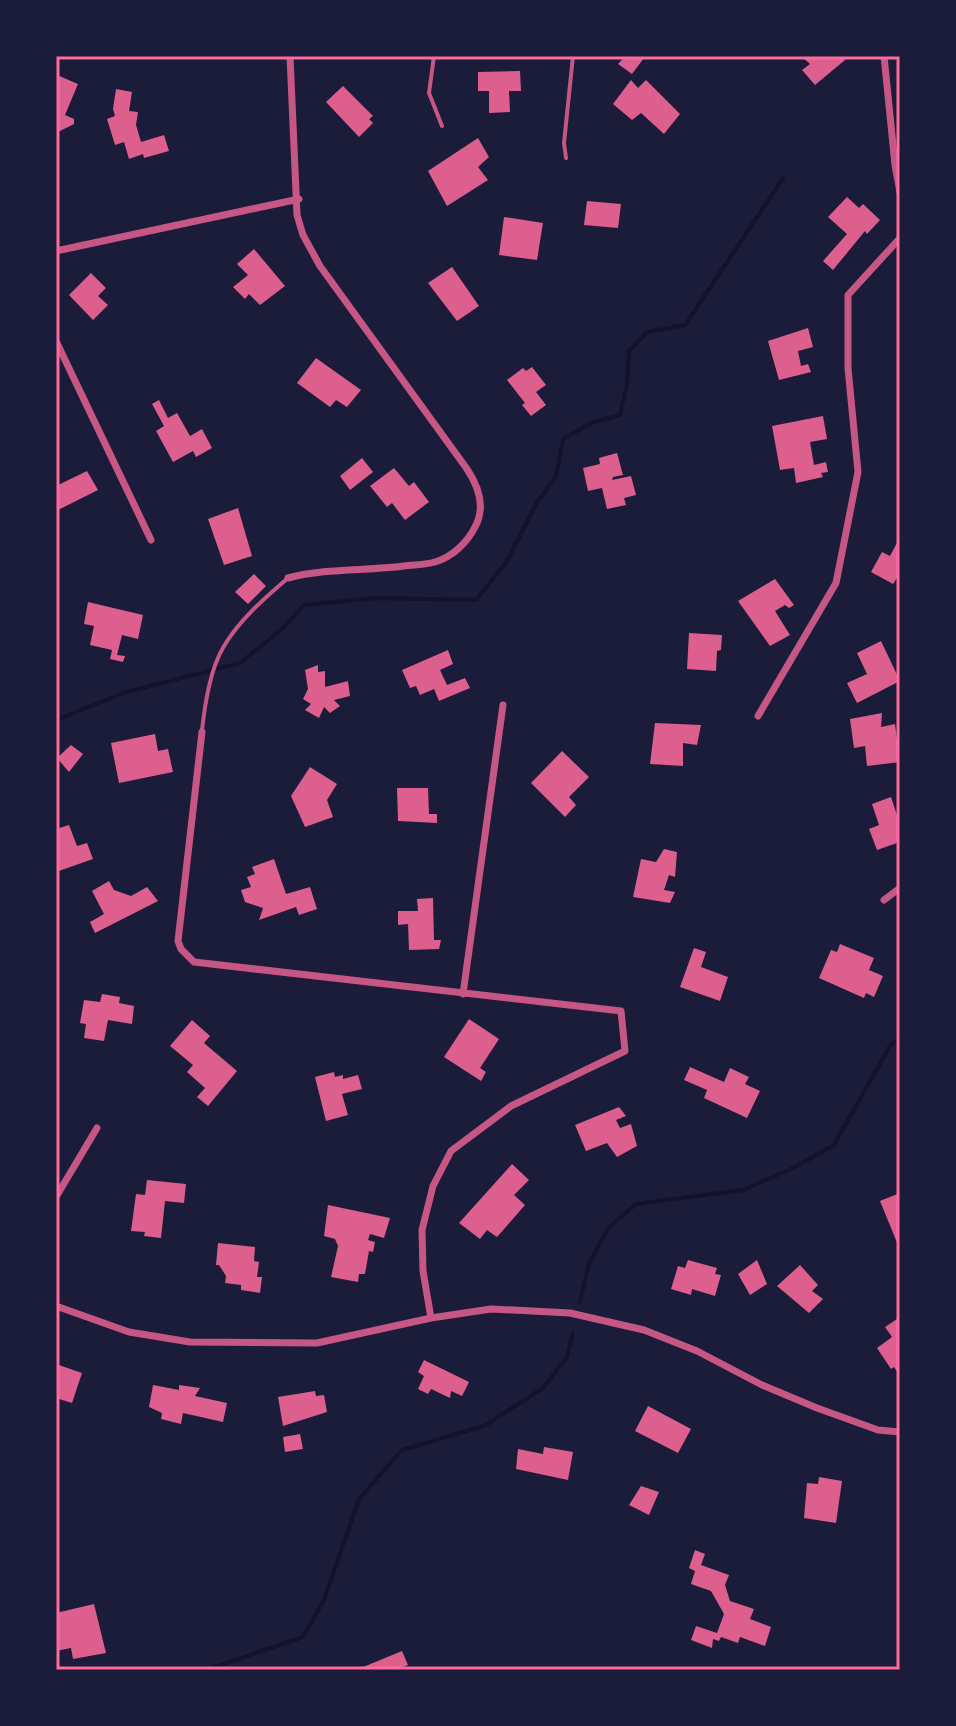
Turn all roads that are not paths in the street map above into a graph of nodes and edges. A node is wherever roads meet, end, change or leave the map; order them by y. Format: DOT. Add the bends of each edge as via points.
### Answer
graph roads {
  1 [pos="290,56"];
  2 [pos="434,56"];
  3 [pos="573,56"];
  4 [pos="884,56"];
  5 [pos="442,126"];
  6 [pos="566,158"];
  7 [pos="900,192"];
  8 [pos="299,199"];
  9 [pos="900,238"];
  10 [pos="56,251"];
  11 [pos="56,341"];
  12 [pos="151,540"];
  13 [pos="288,578"];
  14 [pos="503,705"];
  15 [pos="758,716"];
  16 [pos="202,732"];
  17 [pos="900,888"];
  18 [pos="884,900"];
  19 [pos="463,994"];
  20 [pos="97,1128"];
  21 [pos="56,1197"];
  22 [pos="56,1306"];
  23 [pos="431,1318"];
  24 [pos="900,1432"];
  1 -- 8 [label="street"];
  2 -- 5 [label="lane" via="429,93"];
  3 -- 6 [label="lane"];
  4 -- 7 [label="street"];
  8 -- 10 [label="street"];
  8 -- 13 [label="street" via="303,235 320,266 467,469 482,507 465,541 434,563"];
  9 -- 15 [label="street" via="848,295 848,368 858,472 836,583"];
  11 -- 12 [label="street"];
  13 -- 16 [label="lane" via="254,608 223,647"];
  14 -- 19 [label="street"];
  16 -- 19 [label="street" via="181,949 194,962"];
  17 -- 18 [label="street"];
  19 -- 23 [label="street" via="621,1011 625,1051 511,1106 451,1151 433,1186 422,1230"];
  20 -- 21 [label="street"];
  22 -- 23 [label="street" via="129,1332 190,1342 317,1343"];
  23 -- 24 [label="street" via="491,1309 612,1320 697,1351 817,1408 878,1430"];
}
